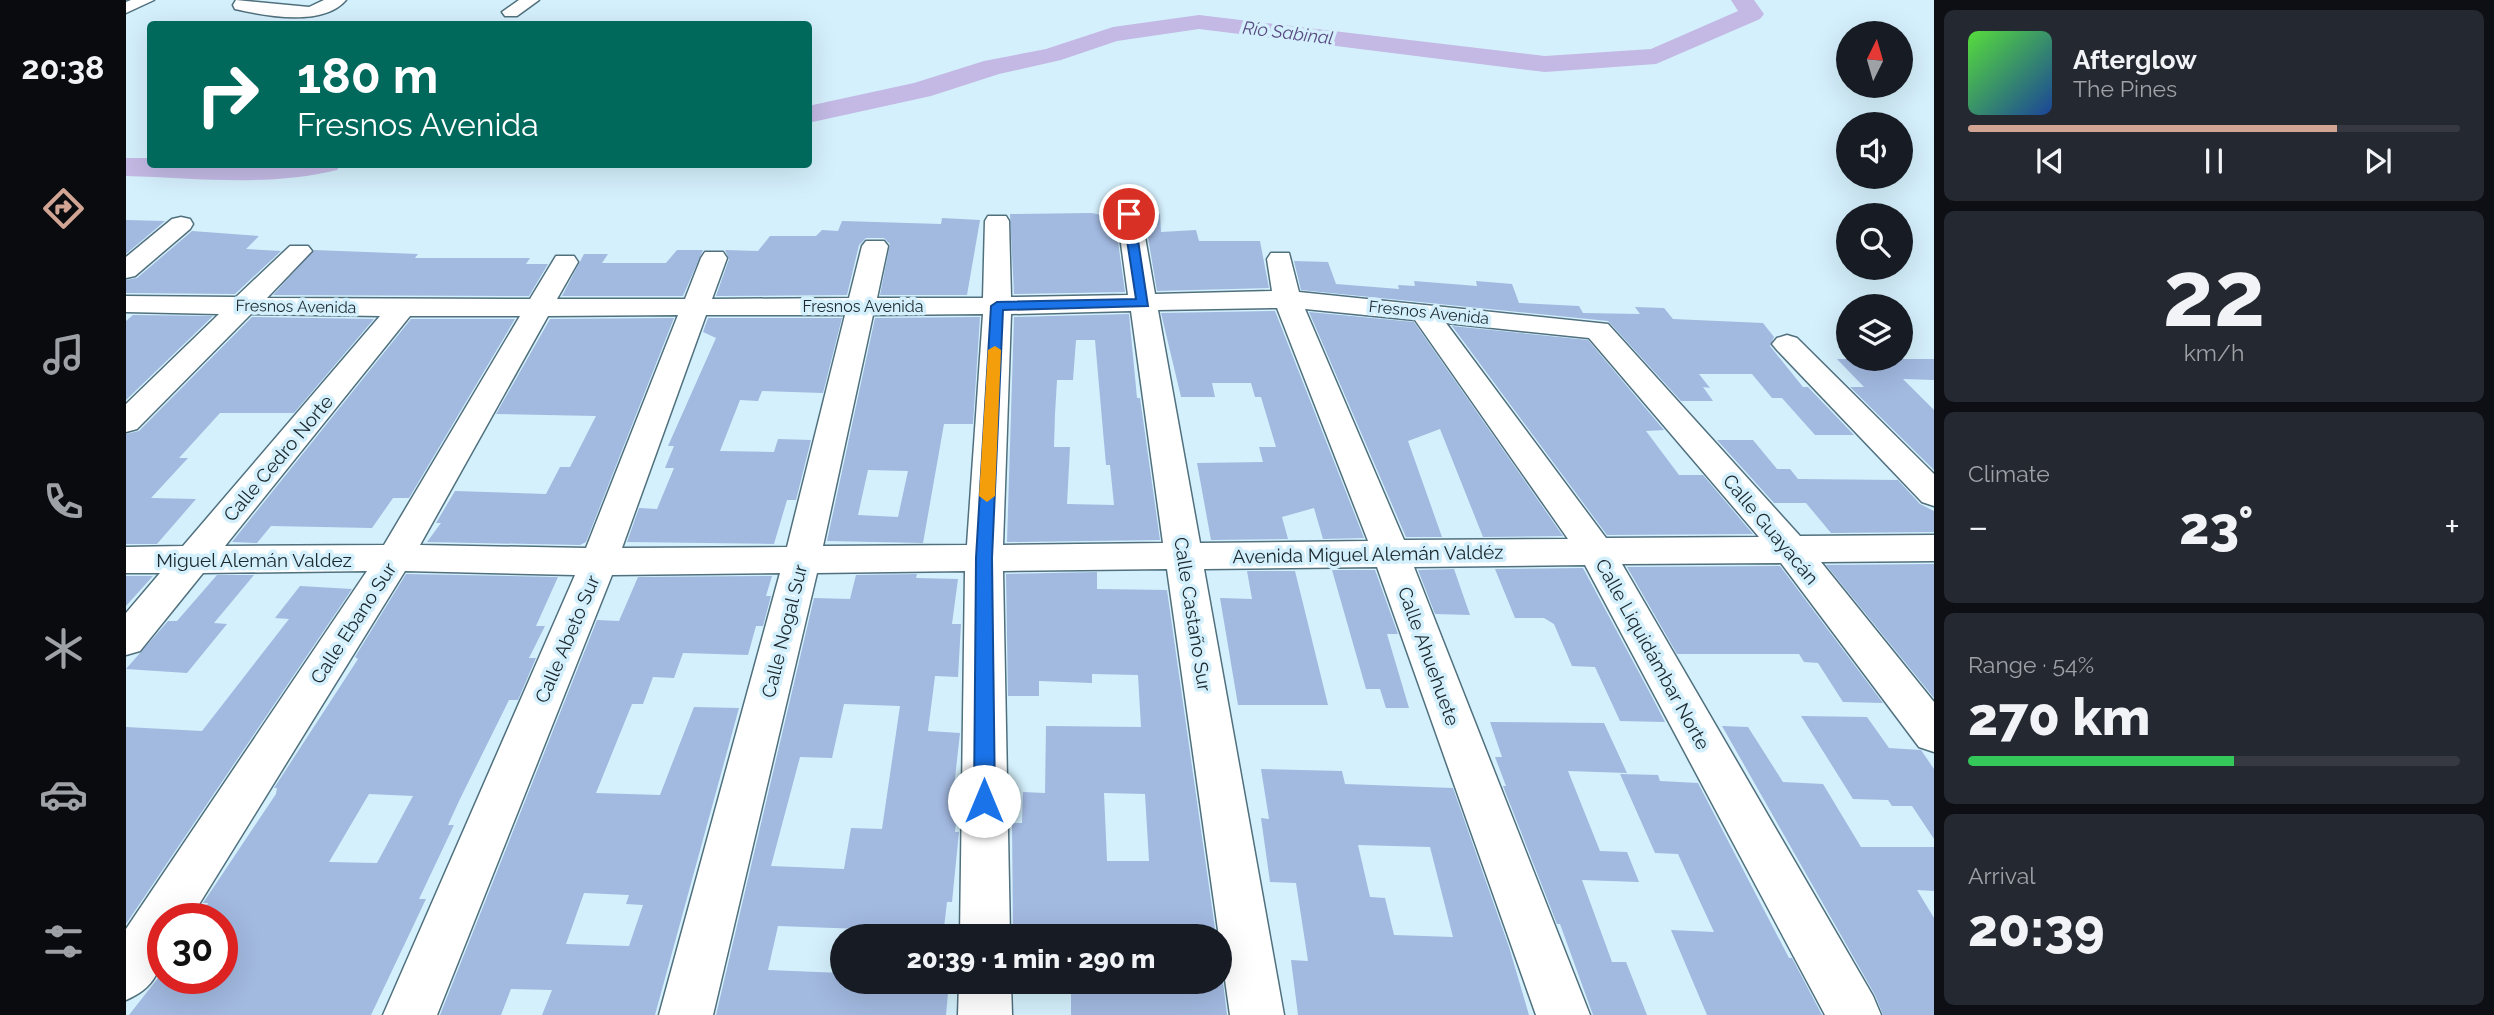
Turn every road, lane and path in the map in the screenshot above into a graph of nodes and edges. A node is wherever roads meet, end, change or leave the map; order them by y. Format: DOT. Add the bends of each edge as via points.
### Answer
graph roads {
  1 [pos="146,0"];
  2 [pos="338,0"];
  3 [pos="531,0"];
  4 [pos="243,2"];
  5 [pos="126,8"];
  6 [pos="511,12"];
  7 [pos="1129,214"];
  8 [pos="997,221"];
  9 [pos="181,224"];
  10 [pos="875,246"];
  11 [pos="299,251"];
  12 [pos="715,258"];
  13 [pos="1280,259"];
  14 [pos="565,262"];
  15 [pos="126,270"];
  16 [pos="1287,299"];
  17 [pos="1143,303"];
  18 [pos="126,304"];
  19 [pos="243,305"];
  20 [pos="698,306"];
  21 [pos="861,306"];
  22 [pos="997,306"];
  23 [pos="542,307"];
  24 [pos="402,308"];
  25 [pos="1423,311"];
  26 [pos="1598,330"];
  27 [pos="1787,344"];
  28 [pos="126,422"];
  29 [pos="1934,494"];
  30 [pos="1934,548"];
  31 [pos="1791,550"];
  32 [pos="1596,551"];
  33 [pos="1391,554"];
  34 [pos="1184,556"];
  35 [pos="395,558"];
  36 [pos="984,558"];
  37 [pos="126,560"];
  38 [pos="802,560"];
  39 [pos="193,561"];
  40 [pos="599,562"];
  41 [pos="126,639"];
  42 [pos="1934,734"];
  43 [pos="985,924"];
  44 [pos="126,974"];
  45 [pos="985,994"];
  46 [pos="410,1015"];
  47 [pos="686,1015"];
  48 [pos="985,1015"];
  49 [pos="1257,1015"];
  50 [pos="1563,1015"];
  51 [pos="1854,1015"];
  1 -- 5 [label="street"];
  2 -- 4 [label="street" via="311,12"];
  3 -- 6 [label="street"];
  7 -- 17 [label="street, Calle Castaño Sur"];
  8 -- 22 [label="street"];
  9 -- 15 [label="street"];
  10 -- 21 [label="street, Calle Nogal Sur"];
  11 -- 19 [label="street"];
  12 -- 20 [label="street, Calle Abeto Sur"];
  13 -- 16 [label="street, Calle Ahuehuete"];
  14 -- 23 [label="street, Calle Ebano Sur"];
  16 -- 17 [label="street, Fresnos Avenida"];
  16 -- 25 [label="street, Fresnos Avenida"];
  16 -- 33 [label="street, Calle Ahuehuete"];
  17 -- 22 [label="street, Fresnos Avenida"];
  17 -- 34 [label="street, Calle Castaño Sur"];
  18 -- 19 [label="street, Fresnos Avenida"];
  19 -- 24 [label="street, Fresnos Avenida"];
  19 -- 28 [label="street"];
  20 -- 21 [label="street, Fresnos Avenida"];
  20 -- 23 [label="street, Fresnos Avenida"];
  20 -- 40 [label="street, Calle Abeto Sur"];
  21 -- 22 [label="street, Fresnos Avenida"];
  21 -- 38 [label="street, Calle Nogal Sur"];
  22 -- 36 [label="street"];
  23 -- 24 [label="street, Fresnos Avenida"];
  23 -- 35 [label="street, Calle Ebano Sur"];
  24 -- 39 [label="street, Calle Cedro Norte"];
  25 -- 26 [label="street, Fresnos Avenida"];
  25 -- 32 [label="street, Calle Liquidámbar Norte"];
  26 -- 31 [label="street, Calle Guayacán"];
  27 -- 29 [label="street"];
  30 -- 31 [label="street, Avenida Miguel Alemán Valdéz"];
  31 -- 32 [label="street, Avenida Miguel Alemán Valdéz"];
  31 -- 42 [label="street, Calle Guayacán"];
  32 -- 33 [label="street, Avenida Miguel Alemán Valdéz"];
  32 -- 51 [label="street, Calle Liquidámbar Norte"];
  33 -- 34 [label="street, Avenida Miguel Alemán Valdéz"];
  33 -- 50 [label="street, Calle Ahuehuete"];
  34 -- 36 [label="street, Avenida Miguel Alemán Valdéz"];
  34 -- 49 [label="street, Calle Castaño Sur"];
  35 -- 39 [label="street, Miguel Alemán Valdez"];
  35 -- 40 [label="street, Miguel Alemán Valdez"];
  35 -- 44 [label="street, Calle Ebano Sur"];
  36 -- 38 [label="street, Avenida Miguel Alemán Valdéz"];
  36 -- 43 [label="street"];
  37 -- 39 [label="street, Miguel Alemán Valdez"];
  38 -- 40 [label="street, Miguel Alemán Valdez"];
  38 -- 47 [label="street, Calle Nogal Sur"];
  39 -- 41 [label="street, Calle Cedro Norte"];
  40 -- 46 [label="street, Calle Abeto Sur"];
  45 -- 48 [label="street"];
}
